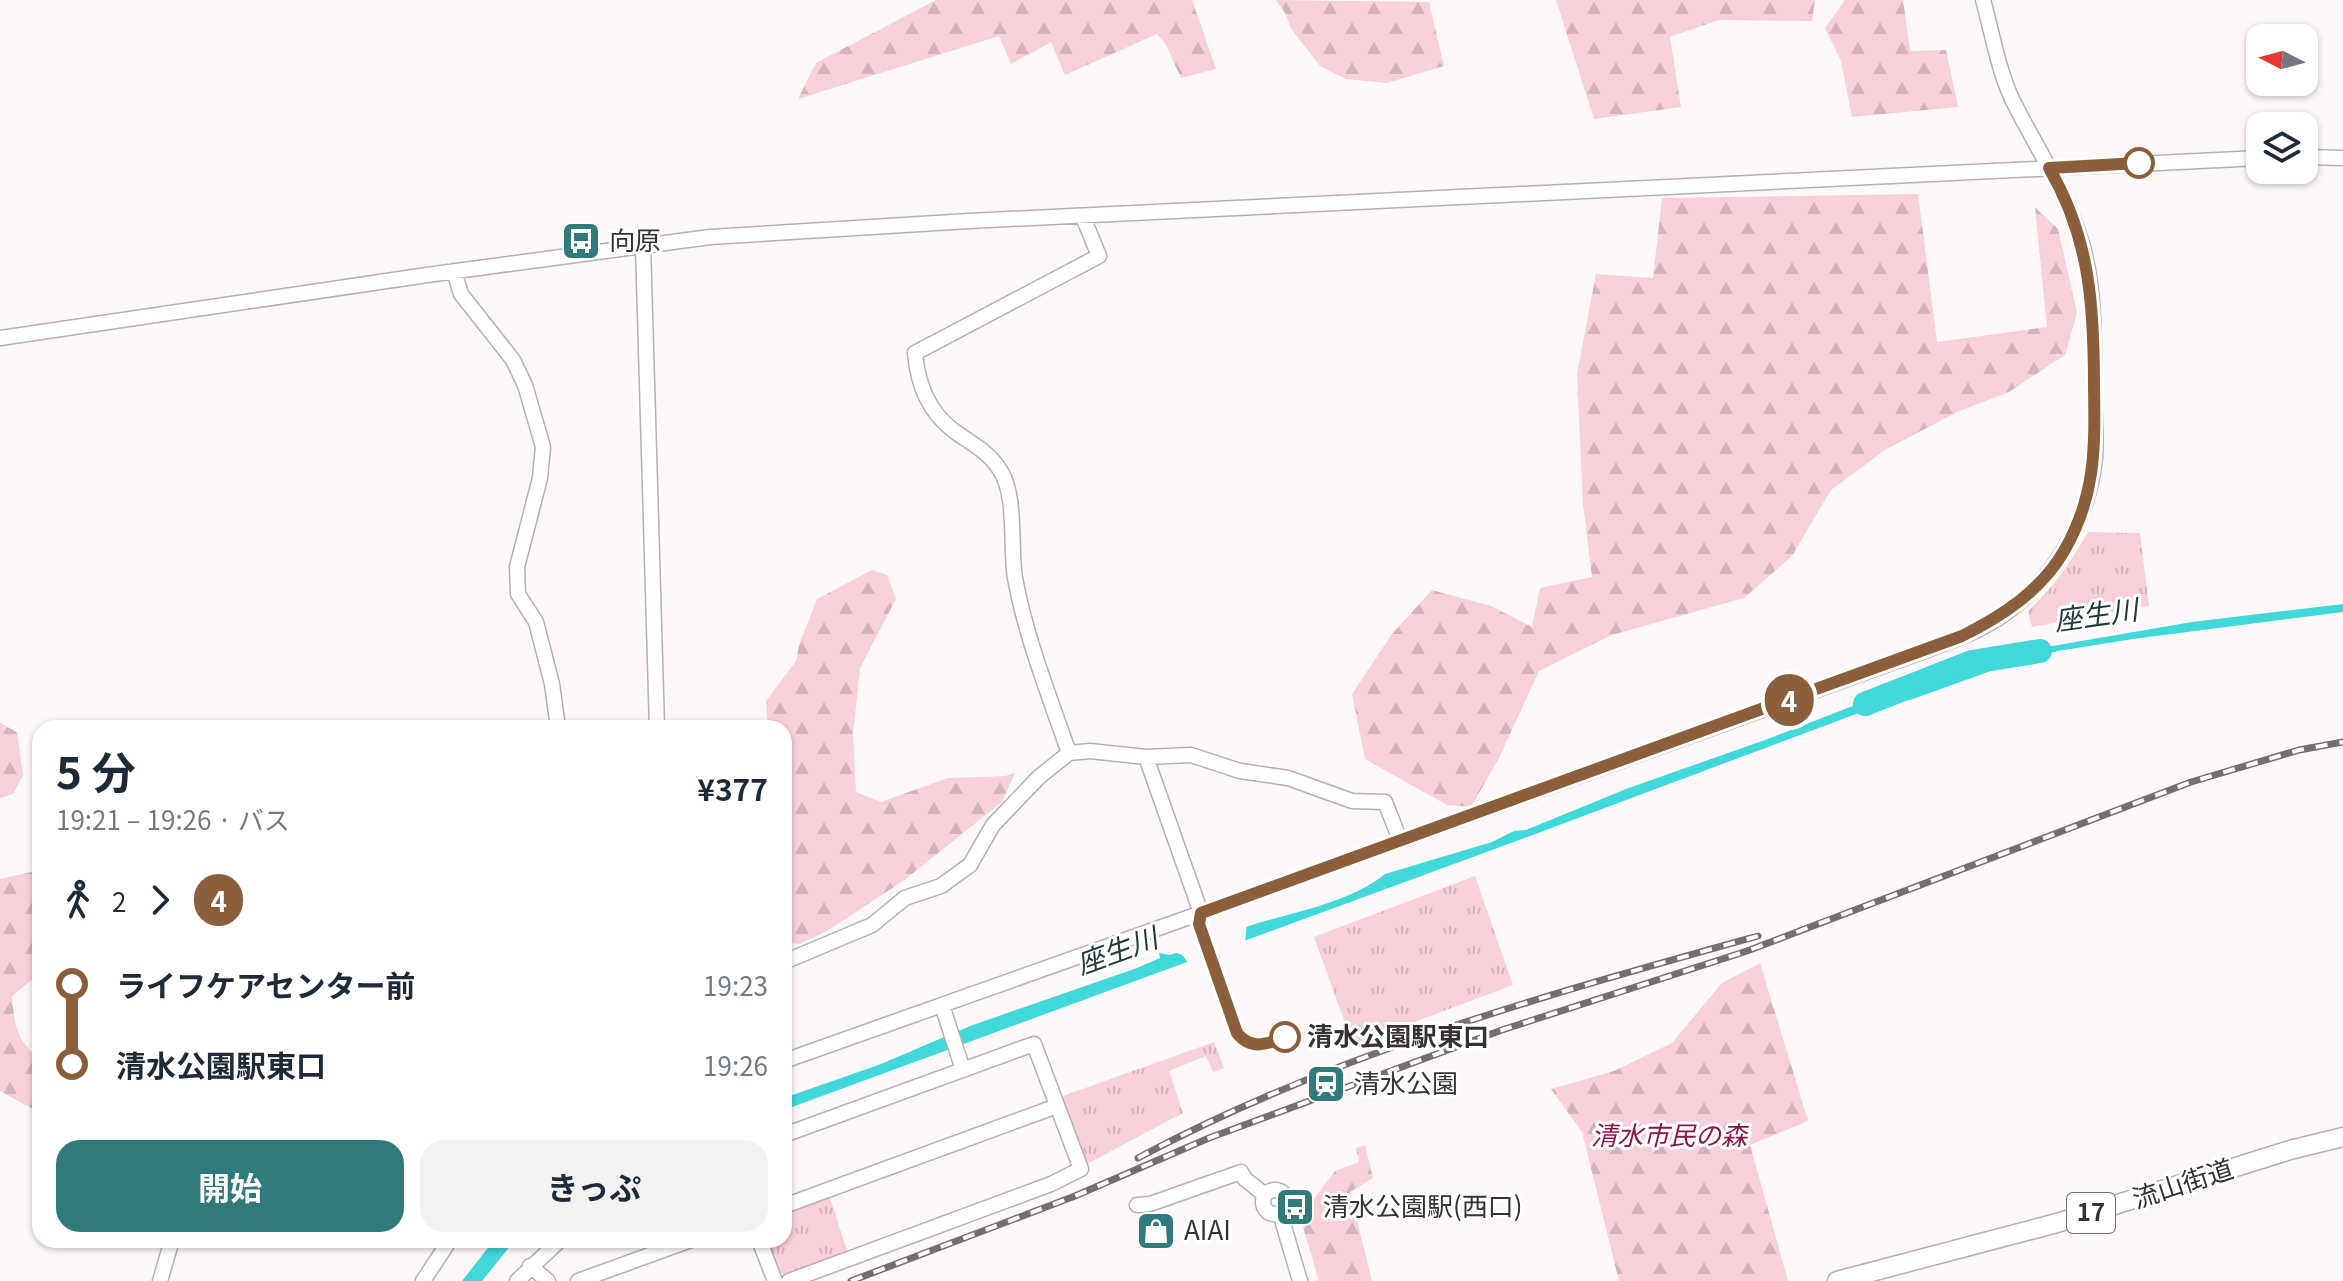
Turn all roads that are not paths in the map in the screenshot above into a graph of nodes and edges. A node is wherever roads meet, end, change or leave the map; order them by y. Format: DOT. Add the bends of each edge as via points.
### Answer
graph roads {
  1 [pos="1983,0"];
  2 [pos="2318,157"];
  3 [pos="2343,158"];
  4 [pos="2246,159"];
  5 [pos="2049,168"];
  6 [pos="1083,217"];
  7 [pos="643,245"];
  8 [pos="454,271"];
  9 [pos="0,338"];
  10 [pos="557,720"];
  11 [pos="657,720"];
  12 [pos="1069,753"];
  13 [pos="1146,757"];
  14 [pos="1400,840"];
  15 [pos="1201,913"];
  16 [pos="792,959"];
  17 [pos="942,1005"];
  18 [pos="792,1058"];
  19 [pos="961,1065"];
  20 [pos="1057,1106"];
  21 [pos="792,1132"];
  22 [pos="2343,1137"];
  23 [pos="792,1203"];
  24 [pos="1137,1205"];
  25 [pos="170,1248"];
  26 [pos="445,1248"];
  27 [pos="551,1248"];
  28 [pos="669,1248"];
  29 [pos="762,1248"];
  30 [pos="530,1266"];
  31 [pos="160,1281"];
  32 [pos="423,1281"];
  33 [pos="517,1281"];
  34 [pos="548,1281"];
  35 [pos="578,1281"];
  36 [pos="775,1281"];
  37 [pos="789,1281"];
  38 [pos="1300,1281"];
  39 [pos="1837,1281"];
  1 -- 5 [label="street" via="2010,96"];
  2 -- 3 [label="street"];
  4 -- 5 [label="street"];
  5 -- 6 [label="street"];
  5 -- 14 [label="street" via="2072,217 2088,272 2095,458 2077,526 2044,579 1996,620 1962,636"];
  6 -- 7 [label="street" via="788,231"];
  6 -- 12 [label="street" via="1099,256 915,353 918,378 932,412 980,447 1002,472 1010,503 1014,575 1029,638"];
  7 -- 8 [label="street"];
  7 -- 11 [label="street"];
  8 -- 9 [label="street"];
  8 -- 10 [label="street" via="461,294 513,360 543,447 517,567 518,594 536,622"];
  12 -- 13 [label="street"];
  12 -- 16 [label="street" via="993,825 970,865 941,886 905,898 872,925"];
  13 -- 14 [label="street" via="1191,755 1240,771 1288,778 1352,801 1385,802"];
  13 -- 15 [label="street"];
  14 -- 15 [label="street"];
  15 -- 17 [label="street"];
  17 -- 18 [label="street"];
  17 -- 19 [label="street"];
  19 -- 20 [label="street" via="1034,1044"];
  19 -- 21 [label="street"];
  20 -- 23 [label="street"];
  20 -- 37 [label="street" via="1081,1169"];
  22 -- 39 [label="main road, 流山街道 / 17" via="2057,1223"];
  24 -- 38 [label="street" via="1241,1172 1265,1195 1271,1190 1283,1193 1287,1204 1280,1213"];
  25 -- 31 [label="street"];
  26 -- 32 [label="street"];
  27 -- 30 [label="street"];
  28 -- 35 [label="street"];
  29 -- 36 [label="street"];
  30 -- 33 [label="street"];
  30 -- 34 [label="street"];
}
